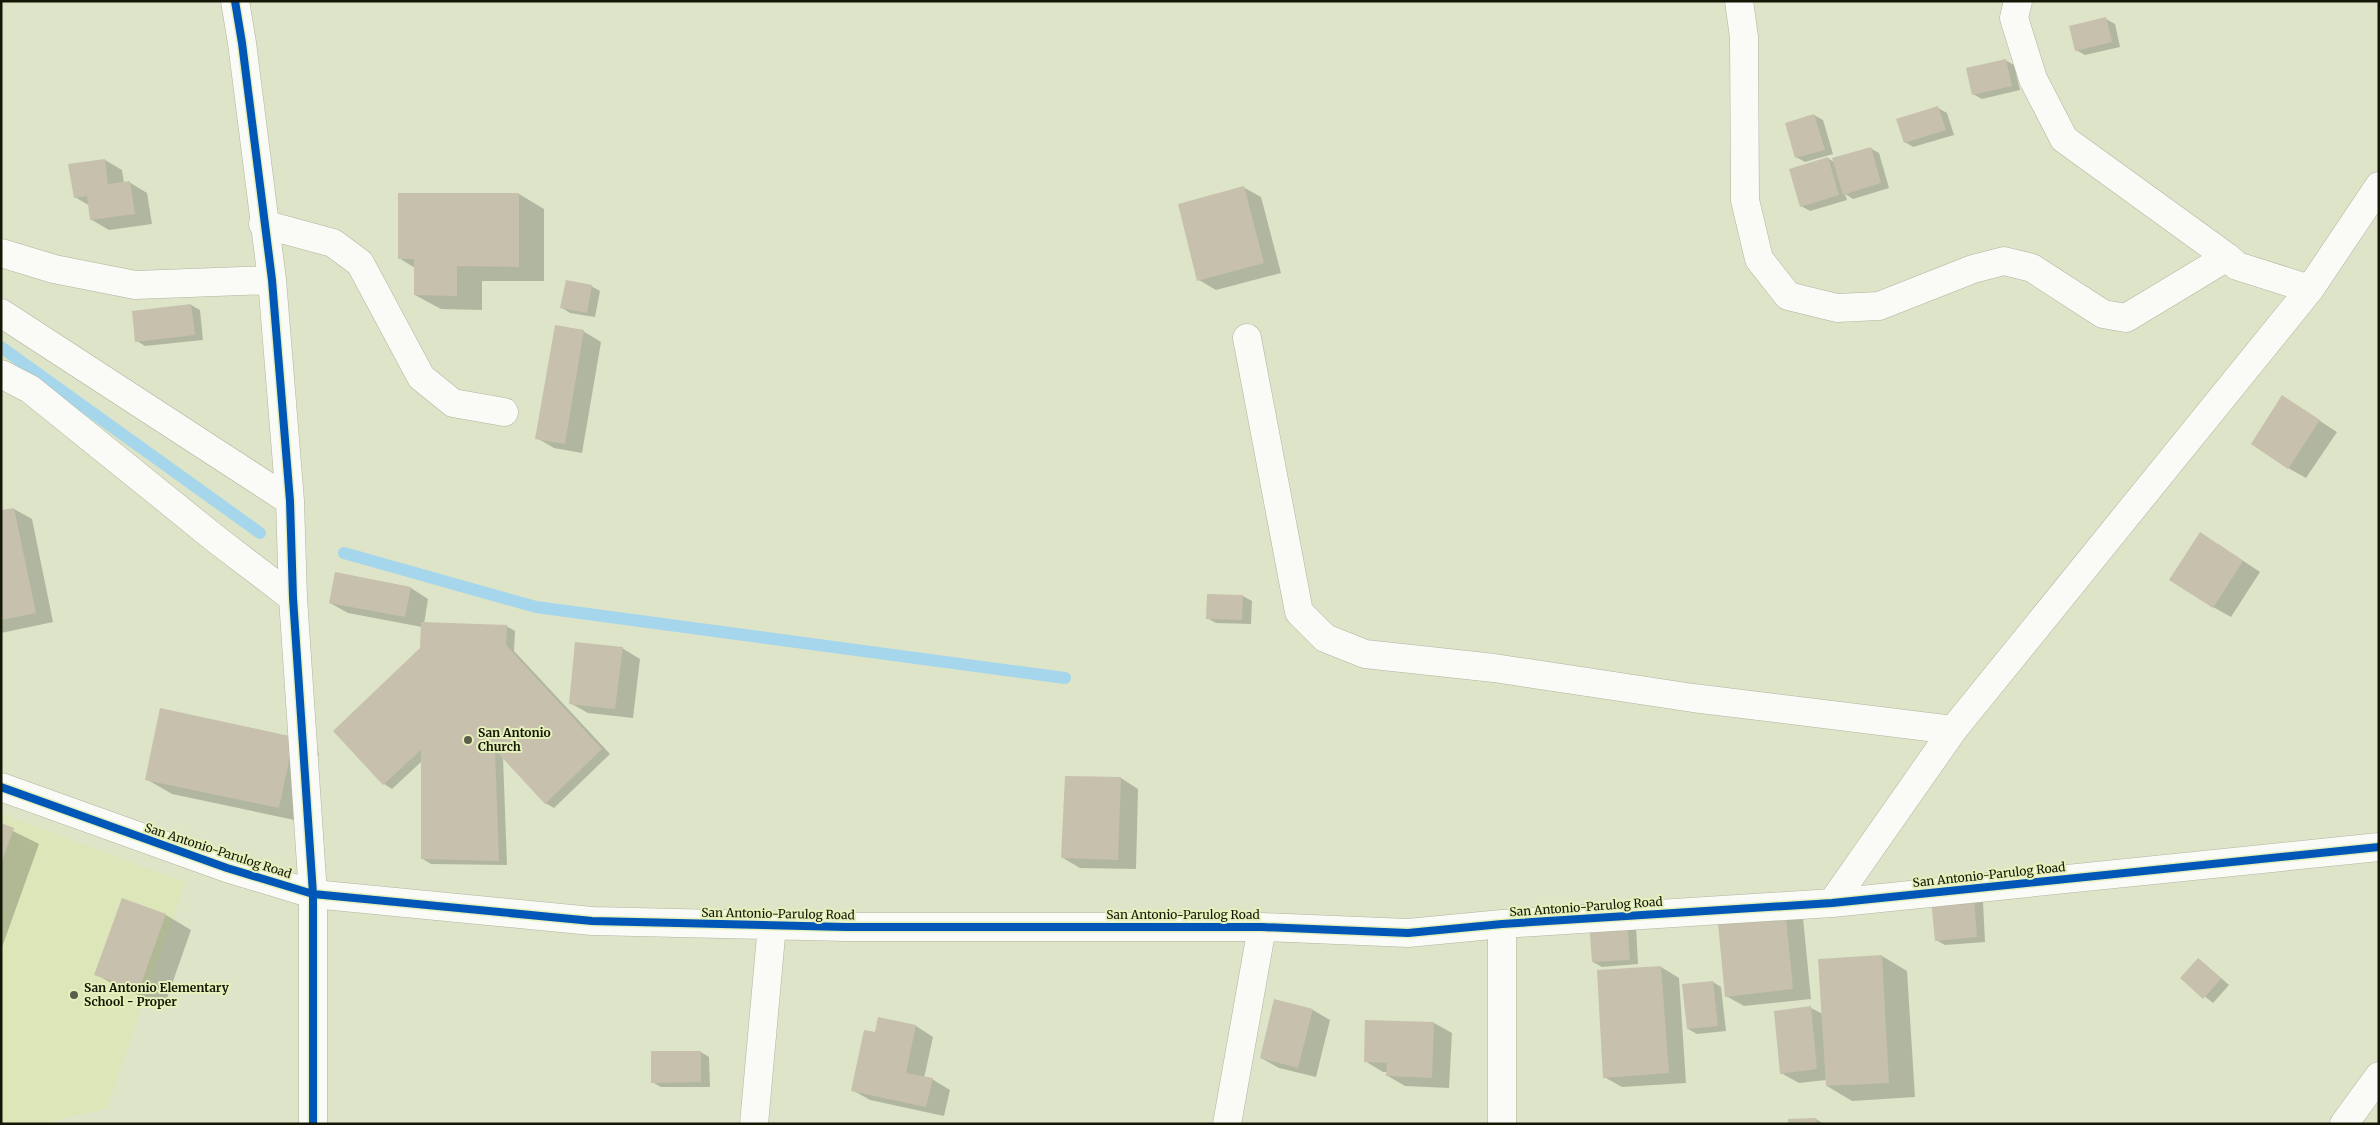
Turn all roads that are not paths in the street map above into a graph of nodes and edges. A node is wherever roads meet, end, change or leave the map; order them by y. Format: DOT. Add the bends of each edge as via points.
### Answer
graph roads {
  1 [pos="234,1"];
  2 [pos="1739,1"];
  3 [pos="2018,1"];
  4 [pos="2379,186"];
  5 [pos="263,224"];
  6 [pos="1,253"];
  7 [pos="2227,257"];
  8 [pos="272,280"];
  9 [pos="2310,289"];
  10 [pos="1,313"];
  11 [pos="1247,338"];
  12 [pos="1,374"];
  13 [pos="504,412"];
  14 [pos="290,501"];
  15 [pos="293,598"];
  16 [pos="1953,730"];
  17 [pos="1,788"];
  18 [pos="2379,847"];
  19 [pos="313,894"];
  20 [pos="1832,902"];
  21 [pos="1502,924"];
  22 [pos="772,925"];
  23 [pos="1262,927"];
  24 [pos="2379,1076"];
  25 [pos="314,1124"];
  26 [pos="754,1124"];
  27 [pos="1227,1124"];
  28 [pos="1502,1124"];
  29 [pos="2344,1124"];
  1 -- 5 [label="street" via="242,43"];
  2 -- 7 [label="street" via="1744,37 1745,200 1759,259 1788,296 1837,308 1879,306 1973,269 2004,261 2032,268 2103,314 2126,318"];
  3 -- 7 [label="street" via="2014,18 2033,79 2064,139"];
  4 -- 9 [label="street"];
  5 -- 8 [label="street"];
  5 -- 13 [label="street" via="333,243 360,263 421,377 452,403"];
  6 -- 8 [label="street" via="54,269 135,285"];
  7 -- 9 [label="street" via="2237,266"];
  8 -- 14 [label="street"];
  9 -- 16 [label="street"];
  10 -- 14 [label="street"];
  11 -- 16 [label="street" via="1300,612 1325,638 1365,654 1494,668 1693,698"];
  12 -- 15 [label="street" via="30,388"];
  14 -- 15 [label="street"];
  15 -- 19 [label="street"];
  16 -- 20 [label="street"];
  17 -- 19 [label="street, San Antonio-Parulog Road" via="227,868"];
  18 -- 20 [label="street, San Antonio-Parulog Road"];
  19 -- 22 [label="street, San Antonio-Parulog Road" via="592,921"];
  19 -- 25 [label="street"];
  20 -- 21 [label="street, San Antonio-Parulog Road"];
  21 -- 23 [label="street, San Antonio-Parulog Road" via="1408,933"];
  21 -- 28 [label="street"];
  22 -- 23 [label="street, San Antonio-Parulog Road"];
  22 -- 26 [label="street"];
  23 -- 27 [label="street"];
  24 -- 29 [label="street"];
}
